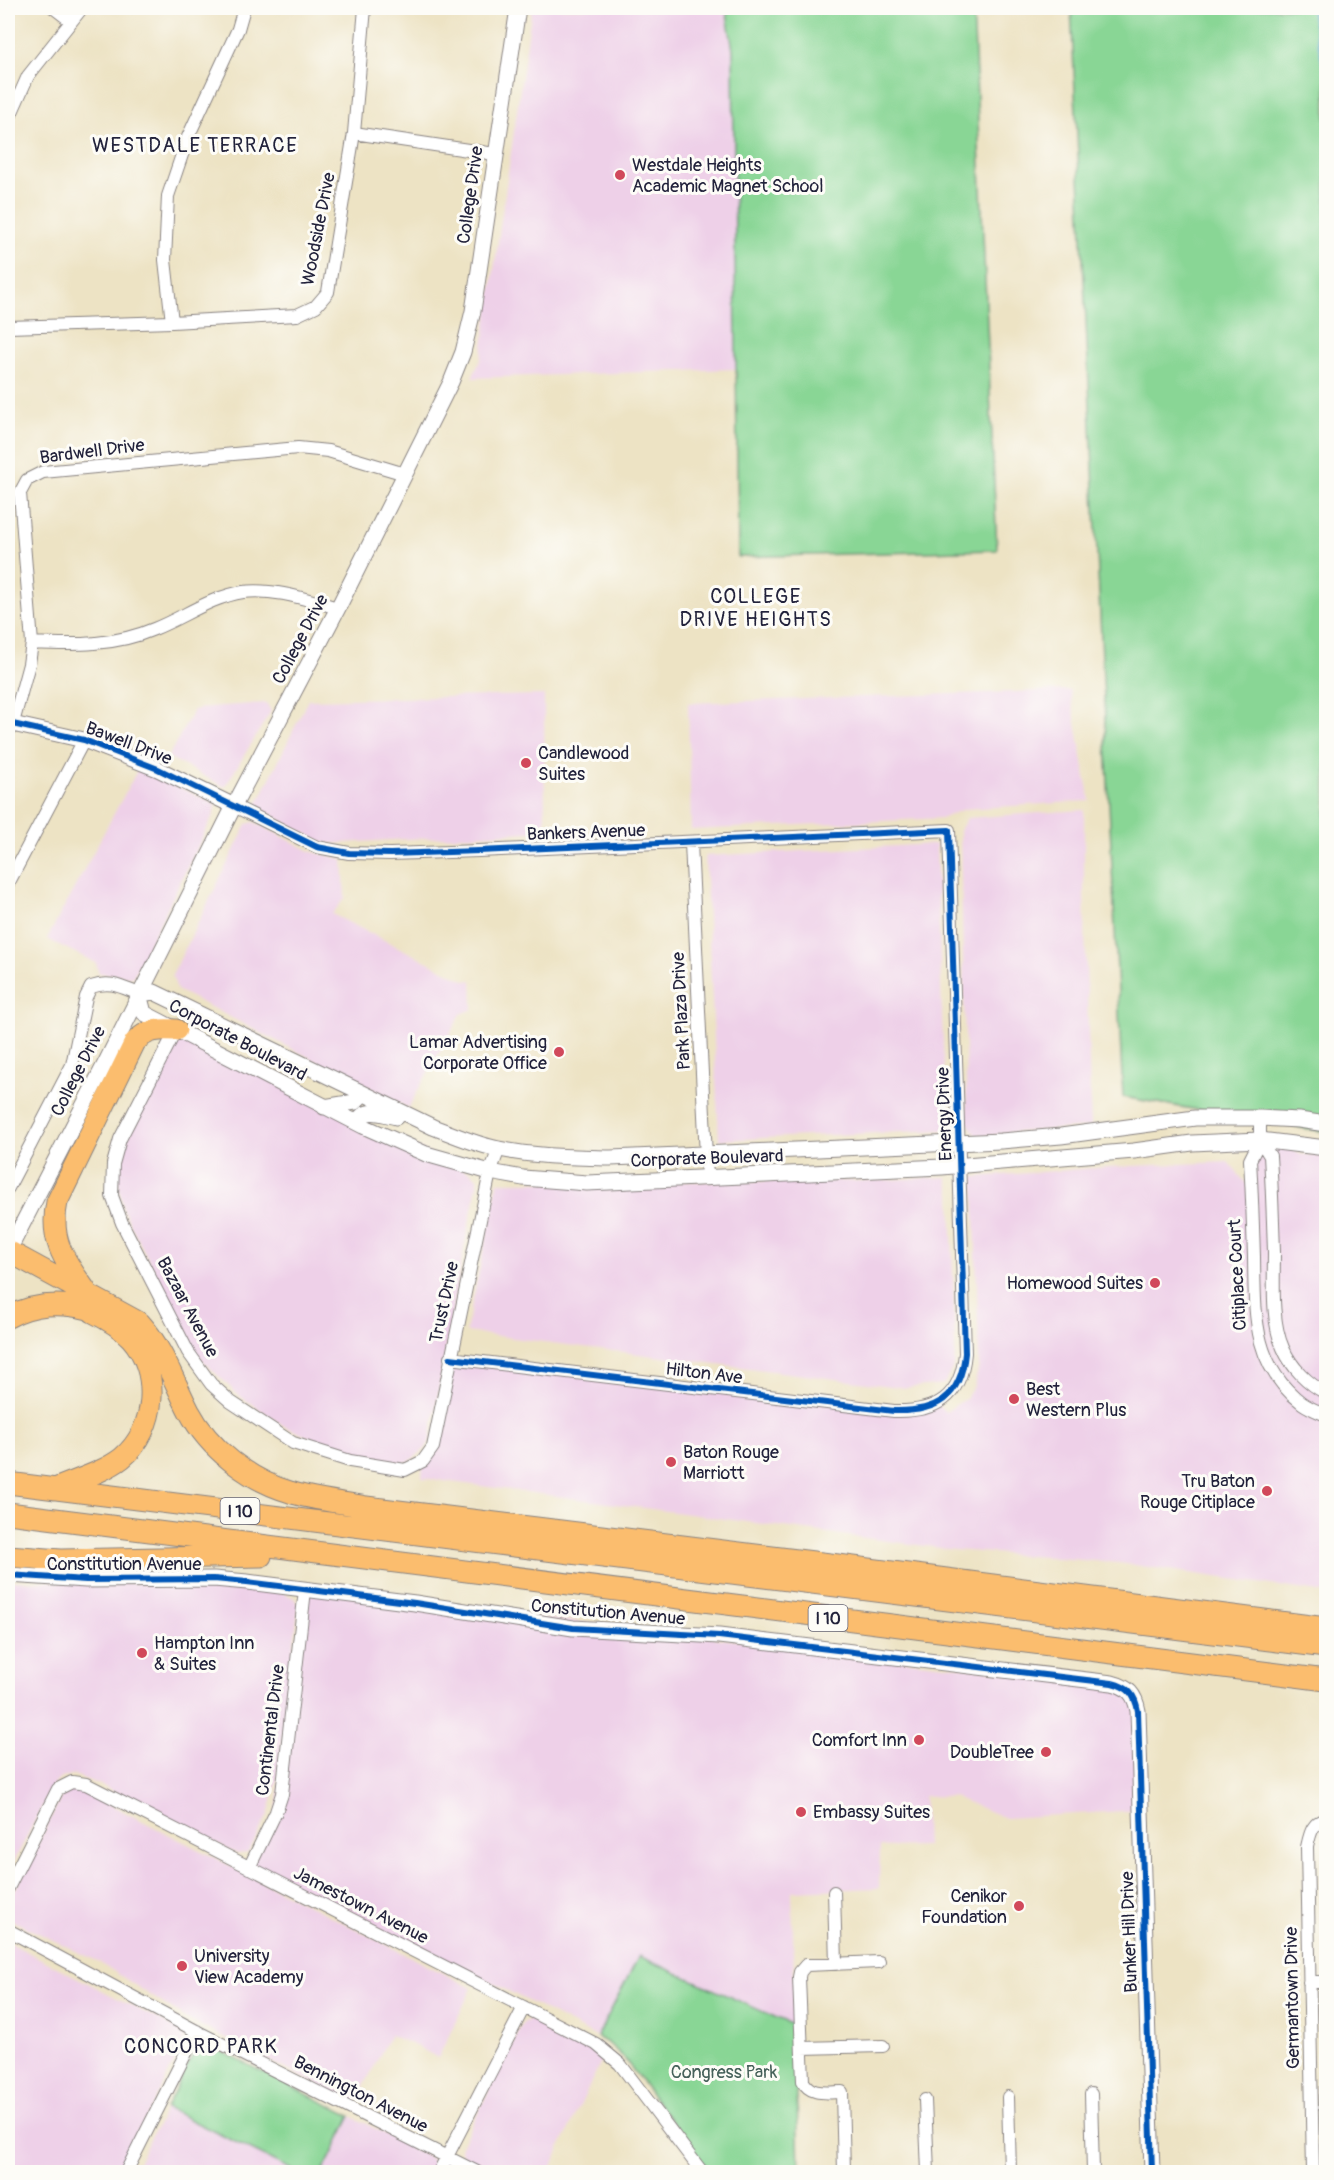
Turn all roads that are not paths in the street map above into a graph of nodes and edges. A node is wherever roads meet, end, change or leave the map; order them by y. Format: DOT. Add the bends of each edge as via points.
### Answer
graph roads {
  1 [pos="54,8"];
  2 [pos="82,8"];
  3 [pos="244,8"];
  4 [pos="365,8"];
  5 [pos="518,8"];
  6 [pos="71,21"];
  7 [pos="8,121"];
  8 [pos="354,133"];
  9 [pos="495,154"];
  10 [pos="172,322"];
  11 [pos="8,327"];
  12 [pos="405,474"];
  13 [pos="338,608"];
  14 [pos="32,644"];
  15 [pos="10,723"];
  16 [pos="84,740"];
  17 [pos="234,806"];
  18 [pos="949,830"];
  19 [pos="691,843"];
  20 [pos="8,884"];
  21 [pos="139,994"];
  22 [pos="176,1030"];
  23 [pos="272,1050"];
  24 [pos="252,1070"];
  25 [pos="363,1094"];
  26 [pos="324,1107"];
  27 [pos="415,1118"];
  28 [pos="1260,1118"];
  29 [pos="357,1123"];
  30 [pos="1326,1124"];
  31 [pos="1260,1140"];
  32 [pos="960,1144"];
  33 [pos="1326,1148"];
  34 [pos="499,1149"];
  35 [pos="831,1149"];
  36 [pos="705,1154"];
  37 [pos="551,1157"];
  38 [pos="961,1166"];
  39 [pos="490,1172"];
  40 [pos="810,1173"];
  41 [pos="523,1178"];
  42 [pos="706,1178"];
  43 [pos="8,1188"];
  44 [pos="8,1252"];
  45 [pos="1274,1253"];
  46 [pos="1254,1254"];
  47 [pos="8,1267"];
  48 [pos="88,1302"];
  49 [pos="8,1317"];
  50 [pos="1286,1354"];
  51 [pos="450,1358"];
  52 [pos="1269,1365"];
  53 [pos="1326,1393"];
  54 [pos="950,1394"];
  55 [pos="1326,1415"];
  56 [pos="423,1461"];
  57 [pos="8,1483"];
  58 [pos="55,1489"];
  59 [pos="8,1513"];
  60 [pos="330,1554"];
  61 [pos="8,1556"];
  62 [pos="8,1575"];
  63 [pos="305,1590"];
  64 [pos="1326,1628"];
  65 [pos="1326,1647"];
  66 [pos="1326,1680"];
  67 [pos="1132,1692"];
  68 [pos="1326,1819"];
  69 [pos="249,1868"];
  70 [pos="8,1888"];
  71 [pos="834,1892"];
  72 [pos="8,1930"];
  73 [pos="879,1962"];
  74 [pos="836,1964"];
  75 [pos="1310,1982"];
  76 [pos="1326,1982"];
  77 [pos="524,2007"];
  78 [pos="197,2031"];
  79 [pos="883,2046"];
  80 [pos="802,2048"];
  81 [pos="1090,2094"];
  82 [pos="1008,2097"];
  83 [pos="925,2100"];
  84 [pos="447,2157"];
  85 [pos="126,2172"];
  86 [pos="440,2172"];
  87 [pos="477,2172"];
  88 [pos="702,2172"];
  89 [pos="844,2172"];
  90 [pos="928,2172"];
  91 [pos="1010,2172"];
  92 [pos="1093,2172"];
  93 [pos="1152,2172"];
  94 [pos="1313,2172"];
  1 -- 6 [label="street"];
  2 -- 6 [label="street"];
  3 -- 10 [label="street" via="188,137 168,196 165,260"];
  4 -- 8 [label="street, Woodside Drive"];
  5 -- 9 [label="street, College Drive"];
  6 -- 7 [label="street" via="28,76"];
  8 -- 9 [label="street"];
  8 -- 10 [label="street, Woodside Drive" via="328,292 316,306 297,315"];
  9 -- 12 [label="street, College Drive" via="473,310 463,352"];
  10 -- 11 [label="street, Woodside Drive"];
  12 -- 13 [label="street, College Drive"];
  12 -- 14 [label="street, Bardwell Drive" via="328,451 298,448 43,472 27,480 20,493"];
  13 -- 14 [label="street" via="277,592 243,592 125,639 90,645"];
  13 -- 17 [label="street, College Drive"];
  14 -- 15 [label="street, Bardwell Drive"];
  15 -- 16 [label="street, Bawell Drive"];
  16 -- 17 [label="street, Bawell Drive" via="158,769"];
  16 -- 20 [label="street"];
  17 -- 19 [label="street, Bankers Avenue" via="318,848 349,853"];
  17 -- 21 [label="street, College Drive"];
  18 -- 19 [label="street, Bankers Avenue"];
  18 -- 32 [label="street, Energy Drive"];
  19 -- 36 [label="street, Park Plaza Drive"];
  21 -- 22 [label="street, Corporate Boulevard" via="144,1012"];
  21 -- 23 [label="street, Corporate Boulevard" via="154,992"];
  21 -- 43 [label="street" via="104,982 91,987 72,1065"];
  21 -- 44 [label="street, College Drive"];
  22 -- 24 [label="street, Corporate Boulevard"];
  22 -- 48 [label="highway" via="152,1030 135,1042 57,1202 54,1227 61,1254"];
  22 -- 56 [label="street, Bazaar Avenue" via="120,1139 113,1164 112,1196 188,1352 211,1384 293,1443 372,1467 405,1470"];
  23 -- 24 [label="street"];
  23 -- 25 [label="street, Corporate Boulevard"];
  24 -- 26 [label="street, Corporate Boulevard"];
  25 -- 26 [label="street" via="355,1102"];
  25 -- 27 [label="street, Corporate Boulevard"];
  26 -- 29 [label="street, Corporate Boulevard"];
  27 -- 29 [label="street" via="370,1112"];
  27 -- 34 [label="street, Corporate Boulevard"];
  28 -- 30 [label="street, Corporate Boulevard"];
  28 -- 31 [label="street, Citiplace Court"];
  28 -- 32 [label="street, Corporate Boulevard" via="1195,1118 1061,1136"];
  29 -- 39 [label="street, Corporate Boulevard" via="426,1154"];
  31 -- 33 [label="street, Corporate Boulevard"];
  31 -- 38 [label="street, Corporate Boulevard"];
  31 -- 45 [label="street, Citiplace Court" via="1270,1156"];
  31 -- 46 [label="street, Citiplace Court" via="1250,1160"];
  32 -- 35 [label="street, Corporate Boulevard"];
  32 -- 38 [label="street, Energy Drive"];
  34 -- 37 [label="street, Corporate Boulevard"];
  34 -- 39 [label="street, Trust Drive"];
  35 -- 36 [label="street, Corporate Boulevard"];
  35 -- 40 [label="street" via="811,1164"];
  36 -- 37 [label="street, Corporate Boulevard"];
  36 -- 42 [label="street, Park Plaza Drive"];
  37 -- 41 [label="street" via="530,1165"];
  38 -- 40 [label="street, Corporate Boulevard"];
  38 -- 54 [label="street, Energy Drive" via="965,1353 964,1368"];
  39 -- 41 [label="street, Corporate Boulevard"];
  39 -- 51 [label="street, Trust Drive"];
  40 -- 42 [label="street, Corporate Boulevard"];
  41 -- 42 [label="street, Corporate Boulevard" via="587,1183"];
  44 -- 48 [label="highway"];
  45 -- 46 [label="street"];
  45 -- 50 [label="street, Citiplace Court" via="1278,1334"];
  46 -- 52 [label="street, Citiplace Court" via="1258,1339"];
  47 -- 48 [label="highway"];
  48 -- 49 [label="highway" via="32,1307"];
  48 -- 58 [label="highway" via="121,1329 141,1352 151,1380 149,1412 137,1441 122,1458"];
  48 -- 64 [label="highway" via="132,1317 147,1330 190,1414 220,1450 251,1474 291,1492 366,1507"];
  50 -- 52 [label="street"];
  50 -- 53 [label="street, Citiplace Court" via="1314,1387"];
  51 -- 54 [label="street, Hilton Ave" via="894,1411 925,1410"];
  51 -- 56 [label="street, Trust Drive" via="433,1447"];
  52 -- 55 [label="street, Citiplace Court" via="1302,1404"];
  57 -- 58 [label="highway, I 10"];
  58 -- 65 [label="highway, I 10"];
  59 -- 60 [label="highway, I 10"];
  60 -- 61 [label="highway" via="61,1560"];
  60 -- 66 [label="highway, I 10"];
  62 -- 63 [label="street, Constitution Avenue" via="87,1580 214,1579"];
  63 -- 67 [label="street, Constitution Avenue" via="573,1628 719,1636 1112,1683"];
  63 -- 69 [label="street, Continental Drive" via="282,1794"];
  67 -- 93 [label="street, Bunker Hill Drive" via="1138,1711"];
  68 -- 75 [label="street, Germantown Drive" via="1314,1825 1307,1847"];
  69 -- 70 [label="street, Jamestown Avenue" via="90,1786 72,1782 55,1793"];
  69 -- 77 [label="street, Jamestown Avenue"];
  71 -- 74 [label="street"];
  72 -- 78 [label="street, Bennington Avenue"];
  73 -- 74 [label="street"];
  74 -- 80 [label="street" via="806,1965 800,1972"];
  75 -- 76 [label="street"];
  75 -- 94 [label="street, Germantown Drive"];
  77 -- 84 [label="street"];
  77 -- 88 [label="street, Jamestown Avenue" via="596,2044 615,2059"];
  78 -- 84 [label="street, Bennington Avenue"];
  78 -- 85 [label="street"];
  79 -- 80 [label="street"];
  80 -- 89 [label="street" via="805,2086 813,2092 842,2092"];
  81 -- 92 [label="street"];
  82 -- 91 [label="street"];
  83 -- 90 [label="street"];
  84 -- 86 [label="street"];
  84 -- 87 [label="street, Bennington Avenue"];
}
